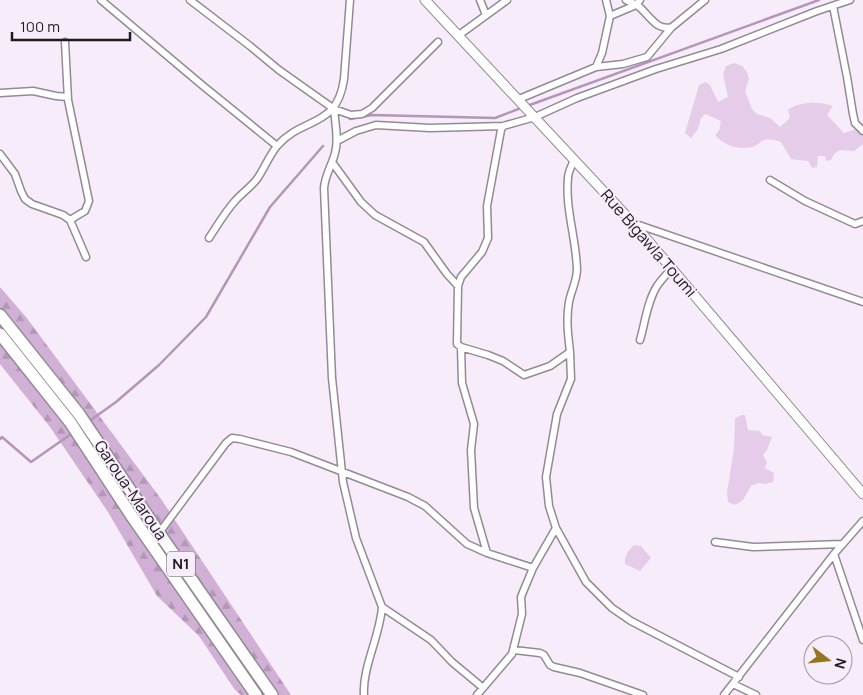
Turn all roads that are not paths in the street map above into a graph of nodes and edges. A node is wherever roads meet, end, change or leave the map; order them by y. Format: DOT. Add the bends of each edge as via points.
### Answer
graph roads {
  1 [pos="101,0"];
  2 [pos="190,0"];
  3 [pos="350,0"];
  4 [pos="425,0"];
  5 [pos="480,0"];
  6 [pos="507,0"];
  7 [pos="606,0"];
  8 [pos="626,0"];
  9 [pos="705,0"];
  10 [pos="850,0"];
  11 [pos="638,2"];
  12 [pos="833,6"];
  13 [pos="486,15"];
  14 [pos="610,16"];
  15 [pos="672,27"];
  16 [pos="459,35"];
  17 [pos="64,42"];
  18 [pos="438,42"];
  19 [pos="596,67"];
  20 [pos="0,93"];
  21 [pos="68,97"];
  22 [pos="521,101"];
  23 [pos="334,109"];
  24 [pos="534,116"];
  25 [pos="503,126"];
  26 [pos="863,131"];
  27 [pos="337,141"];
  28 [pos="277,146"];
  29 [pos="0,154"];
  30 [pos="574,160"];
  31 [pos="332,162"];
  32 [pos="770,180"];
  33 [pos="70,220"];
  34 [pos="863,220"];
  35 [pos="633,222"];
  36 [pos="209,238"];
  37 [pos="86,258"];
  38 [pos="672,268"];
  39 [pos="458,286"];
  40 [pos="863,302"];
  41 [pos="0,316"];
  42 [pos="0,334"];
  43 [pos="640,340"];
  44 [pos="461,347"];
  45 [pos="570,352"];
  46 [pos="74,418"];
  47 [pos="87,436"];
  48 [pos="342,471"];
  49 [pos="863,494"];
  50 [pos="863,521"];
  51 [pos="556,528"];
  52 [pos="159,533"];
  53 [pos="715,542"];
  54 [pos="843,544"];
  55 [pos="487,553"];
  56 [pos="834,554"];
  57 [pos="532,568"];
  58 [pos="382,607"];
  59 [pos="863,640"];
  60 [pos="514,650"];
  61 [pos="739,677"];
  62 [pos="733,684"];
  63 [pos="482,688"];
  64 [pos="256,695"];
  65 [pos="272,695"];
  66 [pos="364,695"];
  67 [pos="477,695"];
  68 [pos="643,695"];
  69 [pos="724,695"];
  70 [pos="756,695"];
  1 -- 28 [label="street"];
  2 -- 23 [label="street"];
  3 -- 23 [label="street" via="343,91"];
  4 -- 16 [label="street, Rue Bigawla Toumi"];
  5 -- 13 [label="street"];
  6 -- 13 [label="street"];
  7 -- 14 [label="street"];
  8 -- 11 [label="street"];
  9 -- 15 [label="street"];
  10 -- 12 [label="street"];
  11 -- 14 [label="street"];
  11 -- 15 [label="street" via="659,27"];
  12 -- 24 [label="street"];
  12 -- 26 [label="street" via="853,114"];
  13 -- 16 [label="street"];
  14 -- 19 [label="street"];
  15 -- 19 [label="street" via="646,57"];
  16 -- 22 [label="street, Rue Bigawla Toumi"];
  17 -- 21 [label="street"];
  18 -- 23 [label="street" via="372,108 362,114 351,115"];
  19 -- 22 [label="street"];
  20 -- 21 [label="street" via="33,91"];
  21 -- 33 [label="street" via="88,201 85,211"];
  22 -- 24 [label="street, Rue Bigawla Toumi"];
  23 -- 27 [label="street"];
  23 -- 28 [label="street"];
  24 -- 25 [label="street"];
  24 -- 30 [label="street, Rue Bigawla Toumi"];
  25 -- 27 [label="street" via="430,128 376,125"];
  25 -- 39 [label="street" via="487,206 488,238"];
  27 -- 31 [label="street"];
  28 -- 36 [label="street" via="258,177 234,202"];
  29 -- 33 [label="street" via="15,174 25,199"];
  30 -- 35 [label="street, Rue Bigawla Toumi"];
  30 -- 45 [label="street" via="568,176 568,203 577,268 569,300"];
  31 -- 39 [label="street" via="352,191 375,215 424,242"];
  31 -- 48 [label="street" via="324,188 332,378"];
  32 -- 34 [label="street" via="805,201 855,224"];
  33 -- 37 [label="street"];
  35 -- 38 [label="street, Rue Bigawla Toumi"];
  35 -- 40 [label="street"];
  38 -- 43 [label="street" via="654,292"];
  38 -- 49 [label="street, Rue Bigawla Toumi"];
  39 -- 44 [label="street" via="457,344"];
  41 -- 46 [label="highway, Garoua-Maroua / N1"];
  42 -- 46 [label="highway, Garoua-Maroua / N1"];
  44 -- 45 [label="street" via="488,355 524,375 550,366"];
  44 -- 55 [label="street" via="462,383 474,424 471,450 474,508"];
  45 -- 51 [label="street" via="572,379 557,414 546,477 546,492"];
  46 -- 47 [label="highway, Garoua-Maroua / N1"];
  47 -- 52 [label="highway, Garoua-Maroua / N1"];
  47 -- 64 [label="highway, Garoua-Maroua / N1" via="132,515"];
  48 -- 52 [label="street" via="291,452 232,438"];
  48 -- 55 [label="street" via="425,506 467,544"];
  48 -- 58 [label="street" via="356,538"];
  50 -- 54 [label="street"];
  51 -- 57 [label="street"];
  51 -- 61 [label="street" via="586,582 612,608"];
  52 -- 65 [label="highway, Garoua-Maroua / N1"];
  53 -- 54 [label="street" via="744,547"];
  54 -- 56 [label="street"];
  55 -- 57 [label="street"];
  56 -- 59 [label="street"];
  56 -- 61 [label="street"];
  57 -- 60 [label="street" via="522,597 522,614"];
  58 -- 63 [label="street" via="431,640"];
  58 -- 66 [label="street"];
  60 -- 63 [label="street"];
  60 -- 68 [label="street" via="540,653 554,667"];
  61 -- 62 [label="street"];
  62 -- 69 [label="street"];
  62 -- 70 [label="street"];
  63 -- 67 [label="street"];
}
